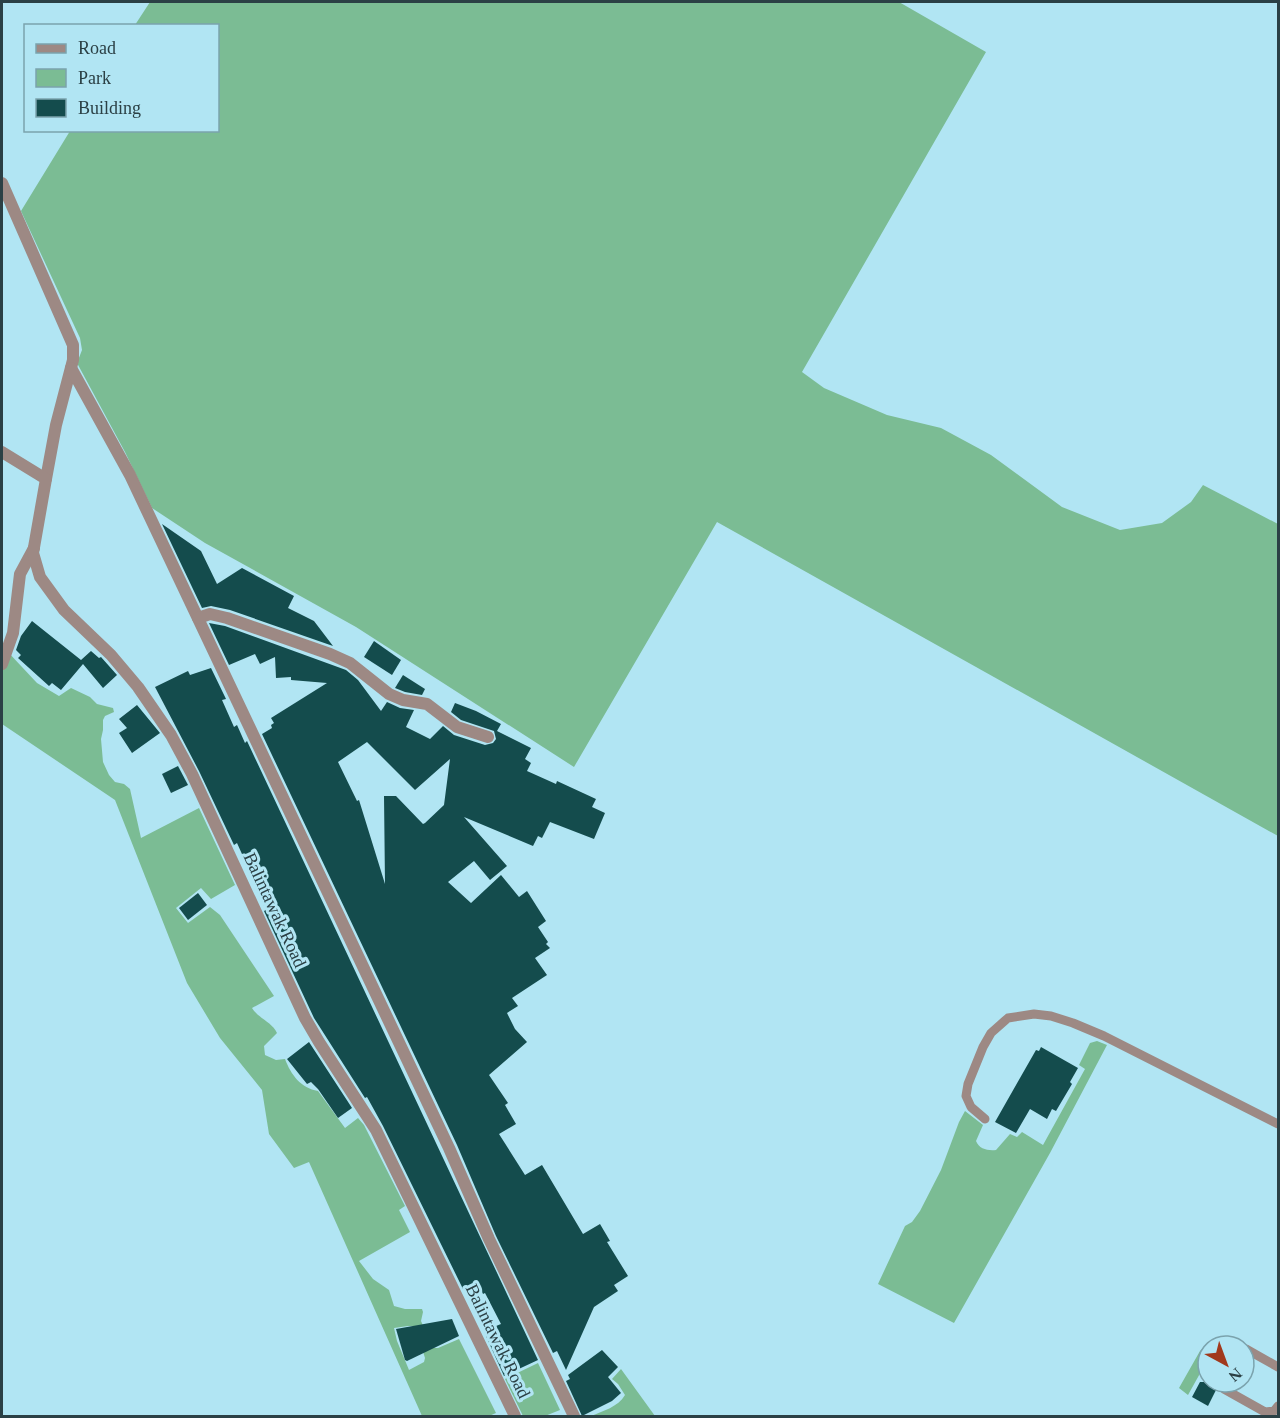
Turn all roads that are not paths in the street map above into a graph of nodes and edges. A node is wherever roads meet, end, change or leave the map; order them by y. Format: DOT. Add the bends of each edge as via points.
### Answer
graph roads {
  1 [pos="2,183"];
  2 [pos="72,368"];
  3 [pos="2,452"];
  4 [pos="46,479"];
  5 [pos="34,548"];
  6 [pos="198,618"];
  7 [pos="2,664"];
  8 [pos="488,737"];
  9 [pos="985,1119"];
  10 [pos="1278,1124"];
  11 [pos="1256,1354"];
  12 [pos="1278,1366"];
  13 [pos="1233,1394"];
  14 [pos="1278,1406"];
  15 [pos="515,1416"];
  16 [pos="574,1416"];
  1 -- 2 [label="street" via="72,341"];
  2 -- 4 [label="street, Balintawak Road"];
  2 -- 6 [label="street" via="130,475"];
  3 -- 4 [label="street"];
  4 -- 5 [label="street, Balintawak Road"];
  5 -- 7 [label="street" via="20,574 13,633"];
  5 -- 15 [label="street, Balintawak Road" via="35,565 50,592 128,673 176,745 305,1018 376,1130"];
  6 -- 8 [label="street" via="208,614 227,618 330,654 350,663 389,694 427,704 457,727"];
  6 -- 16 [label="street"];
  9 -- 10 [label="lane" via="971,1107 966,1096 982,1047 1008,1018 1034,1014 1104,1035"];
  11 -- 12 [label="lane"];
  13 -- 14 [label="lane" via="1265,1412"];
}
